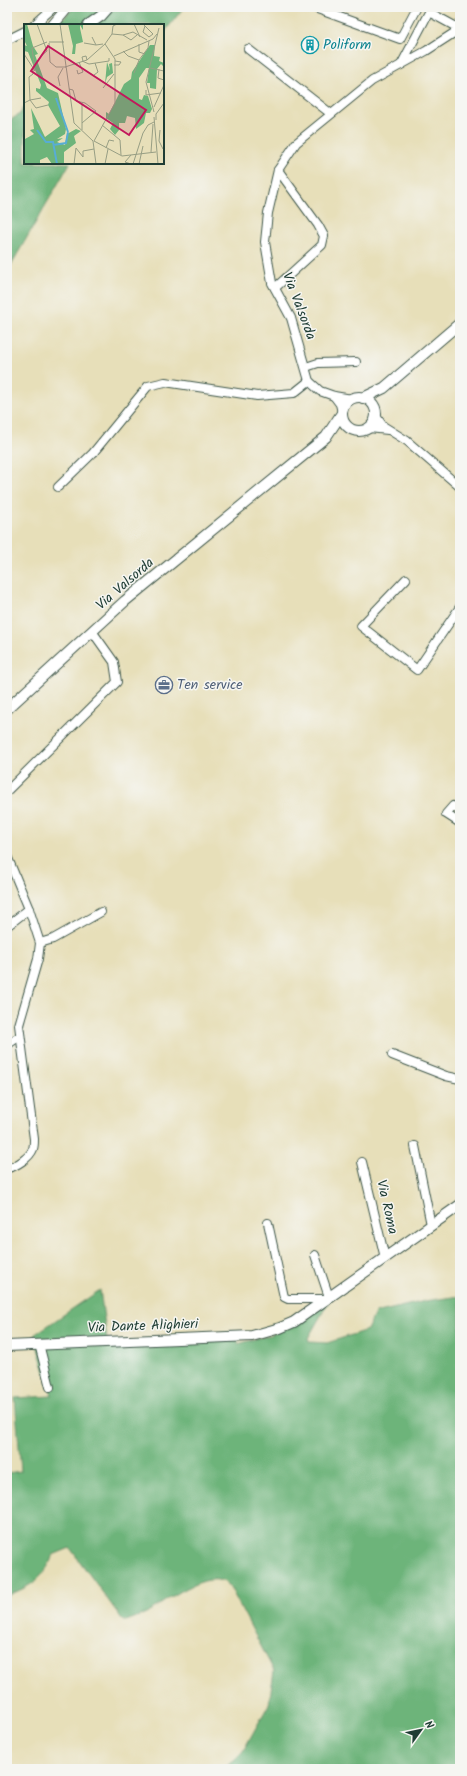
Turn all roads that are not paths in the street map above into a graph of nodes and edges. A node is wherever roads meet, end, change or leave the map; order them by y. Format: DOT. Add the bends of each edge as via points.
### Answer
graph roads {
  1 [pos="54,7"];
  2 [pos="68,7"];
  3 [pos="109,7"];
  4 [pos="312,7"];
  5 [pos="417,7"];
  6 [pos="35,24"];
  7 [pos="54,24"];
  8 [pos="89,24"];
  9 [pos="460,29"];
  10 [pos="24,32"];
  11 [pos="7,40"];
  12 [pos="248,49"];
  13 [pos="400,65"];
  14 [pos="330,113"];
  15 [pos="278,170"];
  16 [pos="275,288"];
  17 [pos="460,323"];
  18 [pos="356,362"];
  19 [pos="306,367"];
  20 [pos="309,381"];
  21 [pos="384,388"];
  22 [pos="334,396"];
  23 [pos="363,398"];
  24 [pos="352,399"];
  25 [pos="342,412"];
  26 [pos="375,412"];
  27 [pos="369,428"];
  28 [pos="352,430"];
  29 [pos="388,431"];
  30 [pos="326,437"];
  31 [pos="460,486"];
  32 [pos="58,487"];
  33 [pos="406,579"];
  34 [pos="460,606"];
  35 [pos="92,632"];
  36 [pos="7,709"];
  37 [pos="7,791"];
  38 [pos="460,810"];
  39 [pos="460,823"];
  40 [pos="7,856"];
  41 [pos="29,909"];
  42 [pos="101,912"];
  43 [pos="7,926"];
  44 [pos="40,943"];
  45 [pos="20,1036"];
  46 [pos="7,1044"];
  47 [pos="392,1055"];
  48 [pos="460,1079"];
  49 [pos="415,1146"];
  50 [pos="362,1162"];
  51 [pos="7,1168"];
  52 [pos="460,1205"];
  53 [pos="268,1223"];
  54 [pos="431,1225"];
  55 [pos="315,1255"];
  56 [pos="385,1258"];
  57 [pos="328,1298"];
  58 [pos="280,1328"];
  59 [pos="39,1344"];
  60 [pos="7,1346"];
  61 [pos="50,1387"];
  1 -- 6 [label="street"];
  2 -- 7 [label="street"];
  3 -- 8 [label="street"];
  4 -- 5 [label="street" via="400,39"];
  9 -- 13 [label="street, Via Valsorda"];
  9 -- 13 [label="street" via="429,12"];
  10 -- 11 [label="street"];
  12 -- 14 [label="street"];
  13 -- 14 [label="street, Via Valsorda" via="372,81"];
  14 -- 15 [label="street, Via Valsorda" via="296,143"];
  15 -- 16 [label="street, Via Valsorda" via="268,213 265,242"];
  15 -- 16 [label="street" via="324,236 322,245"];
  16 -- 19 [label="street, Via Valsorda" via="291,318"];
  17 -- 21 [label="street"];
  18 -- 19 [label="street" via="344,366 318,363"];
  19 -- 20 [label="street, Via Valsorda"];
  20 -- 22 [label="street" via="320,391"];
  20 -- 32 [label="street" via="294,393 257,396 165,382 148,386 93,452"];
  21 -- 23 [label="street"];
  21 -- 26 [label="street"];
  22 -- 24 [label="street"];
  22 -- 25 [label="street"];
  23 -- 24 [label="street"];
  23 -- 26 [label="street" via="372,403"];
  24 -- 25 [label="street" via="347,402"];
  25 -- 28 [label="street" via="344,423"];
  25 -- 30 [label="street, Via Valsorda"];
  26 -- 27 [label="street"];
  26 -- 29 [label="street"];
  27 -- 28 [label="street"];
  27 -- 29 [label="street"];
  28 -- 30 [label="street, Via Valsorda"];
  29 -- 31 [label="street" via="407,442"];
  30 -- 35 [label="street, Via Valsorda" via="125,601"];
  33 -- 34 [label="street" via="361,626 417,670"];
  35 -- 36 [label="street, Via Valsorda"];
  35 -- 37 [label="street" via="114,662 117,682"];
  38 -- 39 [label="street" via="453,806 446,814"];
  40 -- 41 [label="street"];
  41 -- 43 [label="street"];
  41 -- 44 [label="street"];
  42 -- 44 [label="street" via="53,939"];
  44 -- 45 [label="street" via="38,959 19,1025"];
  45 -- 46 [label="street"];
  45 -- 51 [label="street" via="34,1139 33,1150 24,1160 12,1168"];
  47 -- 48 [label="street"];
  49 -- 54 [label="street"];
  50 -- 56 [label="street, Via Roma"];
  52 -- 54 [label="street, Via Roma"];
  53 -- 57 [label="street" via="284,1297"];
  54 -- 56 [label="street, Via Roma"];
  55 -- 57 [label="street"];
  56 -- 57 [label="street, Via Roma"];
  57 -- 58 [label="street, Via Roma" via="294,1322"];
  58 -- 59 [label="street, Via Dante Alighieri" via="252,1336"];
  59 -- 60 [label="street, Via Dante Alighieri"];
  59 -- 61 [label="street"];
}
